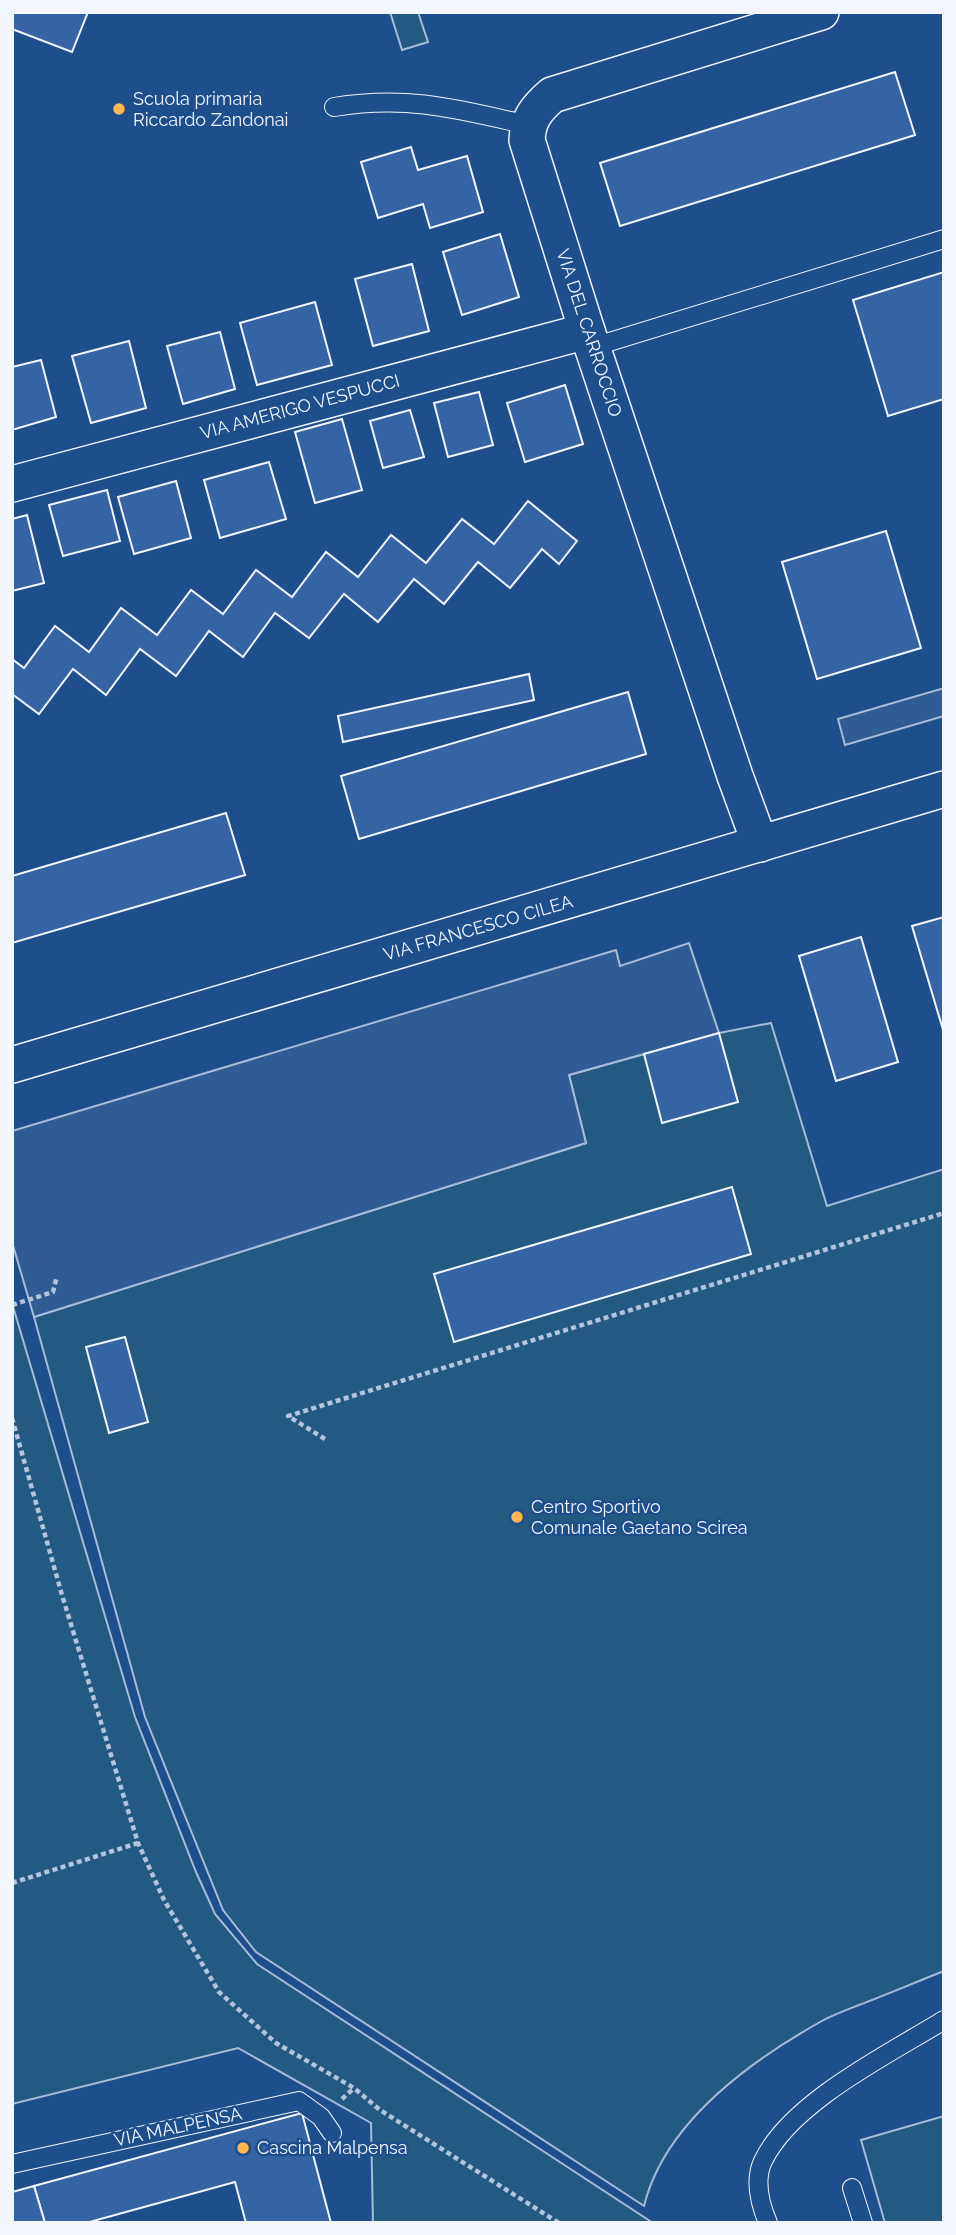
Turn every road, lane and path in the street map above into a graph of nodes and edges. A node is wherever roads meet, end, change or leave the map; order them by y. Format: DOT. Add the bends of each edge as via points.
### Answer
graph roads {
  1 [pos="821,12"];
  2 [pos="334,107"];
  3 [pos="528,125"];
  4 [pos="944,239"];
  5 [pos="590,339"];
  6 [pos="12,484"];
  7 [pos="944,789"];
  8 [pos="760,844"];
  9 [pos="12,1065"];
  10 [pos="944,1213"];
  11 [pos="57,1276"];
  12 [pos="12,1305"];
  13 [pos="12,1418"];
  14 [pos="325,1439"];
  15 [pos="138,1843"];
  16 [pos="12,1883"];
  17 [pos="944,2020"];
  18 [pos="332,2133"];
  19 [pos="12,2164"];
  20 [pos="852,2188"];
  21 [pos="559,2223"];
  22 [pos="768,2223"];
  23 [pos="863,2223"];
  1 -- 3 [label="street" via="552,95 536,109"];
  2 -- 3 [label="lane" via="404,101"];
  3 -- 5 [label="street, VIA DEL CARROCCIO" via="527,140"];
  4 -- 5 [label="lane"];
  5 -- 6 [label="street, VIA AMERIGO VESPUCCI"];
  5 -- 8 [label="street, VIA DEL CARROCCIO"];
  7 -- 8 [label="street, VIA FRANCESCO CILEA"];
  8 -- 9 [label="street, VIA FRANCESCO CILEA"];
  10 -- 14 [label="path" via="288,1416"];
  11 -- 12 [label="path" via="53,1292"];
  13 -- 15 [label="path"];
  15 -- 16 [label="path"];
  15 -- 21 [label="path" via="164,1900 219,1992 276,2043 354,2088 380,2110"];
  17 -- 22 [label="lane" via="851,2077 780,2134 762,2163 758,2192"];
  18 -- 19 [label="lane, VIA MALPENSA" via="321,2117 299,2101"];
  20 -- 23 [label="lane"];
}
